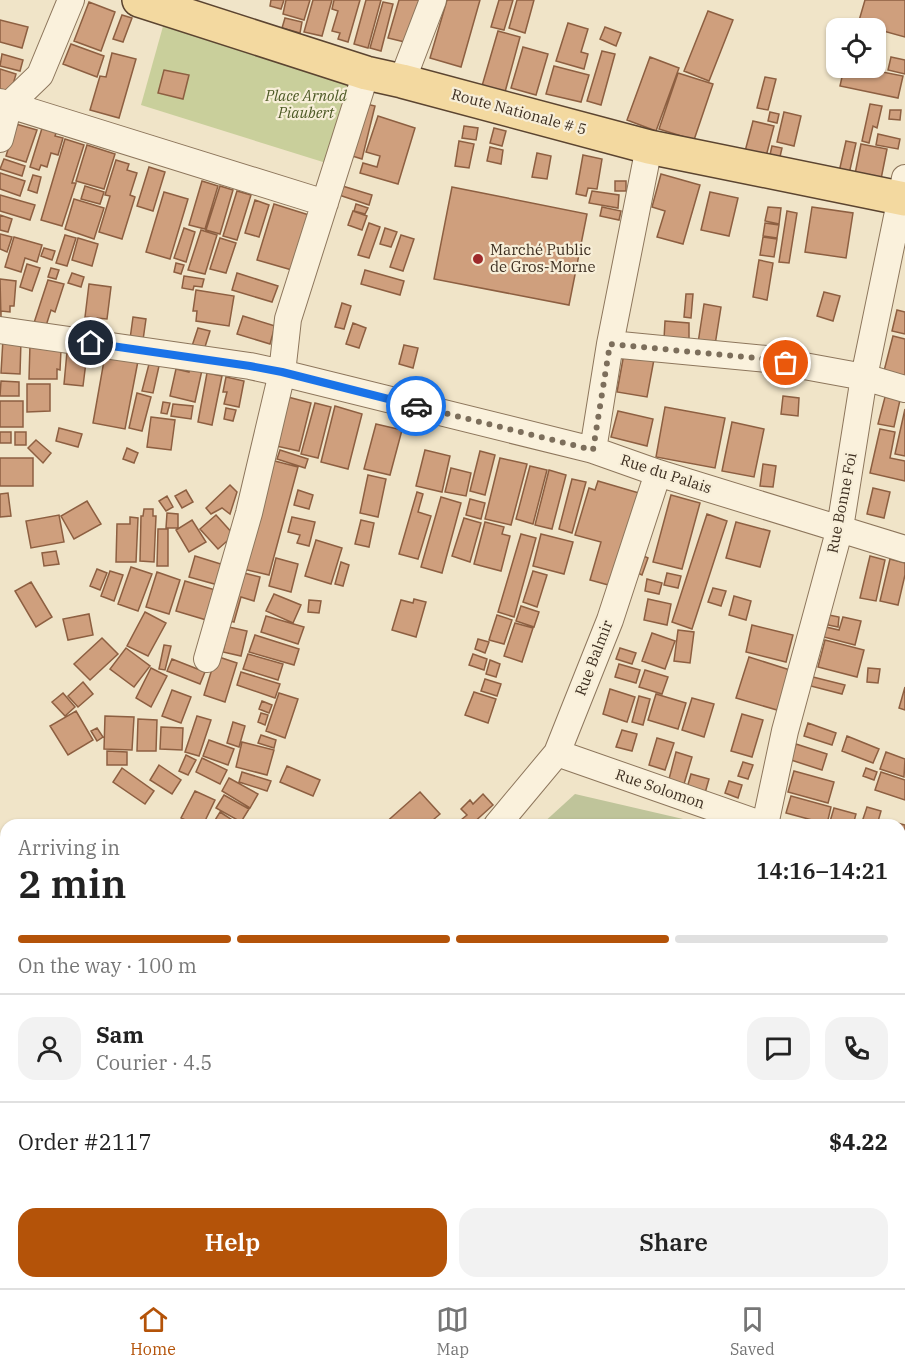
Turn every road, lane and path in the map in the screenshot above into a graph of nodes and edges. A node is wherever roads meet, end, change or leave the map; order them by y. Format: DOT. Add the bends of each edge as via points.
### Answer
graph roads {
  1 [pos="70,0"];
  2 [pos="139,0"];
  3 [pos="433,0"];
  4 [pos="366,74"];
  5 [pos="402,81"];
  6 [pos="5,104"];
  7 [pos="0,139"];
  8 [pos="649,147"];
  9 [pos="903,191"];
  10 [pos="325,203"];
  11 [pos="0,330"];
  12 [pos="610,344"];
  13 [pos="282,372"];
  14 [pos="864,377"];
  15 [pos="905,389"];
  16 [pos="593,450"];
  17 [pos="658,473"];
  18 [pos="840,528"];
  19 [pos="905,549"];
  20 [pos="207,659"];
  21 [pos="557,753"];
  22 [pos="502,819"];
  23 [pos="747,819"];
  24 [pos="765,819"];
  1 -- 6 [label="street" via="40,75"];
  2 -- 4 [label="main road, Route Nationale # 5"];
  3 -- 5 [label="street"];
  4 -- 5 [label="main road, Route Nationale # 5"];
  4 -- 10 [label="street"];
  5 -- 8 [label="main road, Route Nationale # 5"];
  6 -- 7 [label="street"];
  6 -- 10 [label="street"];
  8 -- 9 [label="main road, Route Nationale # 5"];
  8 -- 12 [label="street"];
  9 -- 14 [label="street, Rue Bonne Foi"];
  10 -- 13 [label="street" via="288,320"];
  11 -- 13 [label="street, Rue du Palais"];
  12 -- 14 [label="street" via="766,359"];
  12 -- 16 [label="street"];
  13 -- 16 [label="street, Rue du Palais"];
  13 -- 20 [label="street" via="249,513"];
  14 -- 15 [label="street"];
  14 -- 18 [label="street, Rue Bonne Foi"];
  16 -- 17 [label="street, Rue du Palais"];
  17 -- 18 [label="street, Rue du Palais"];
  17 -- 21 [label="street, Rue Balmir" via="610,620"];
  18 -- 19 [label="street, Rue du Palais"];
  18 -- 24 [label="street, Rue Bonne Foi"];
  21 -- 22 [label="street, Rue Balmir"];
  21 -- 23 [label="street, Rue Solomon"];
}
